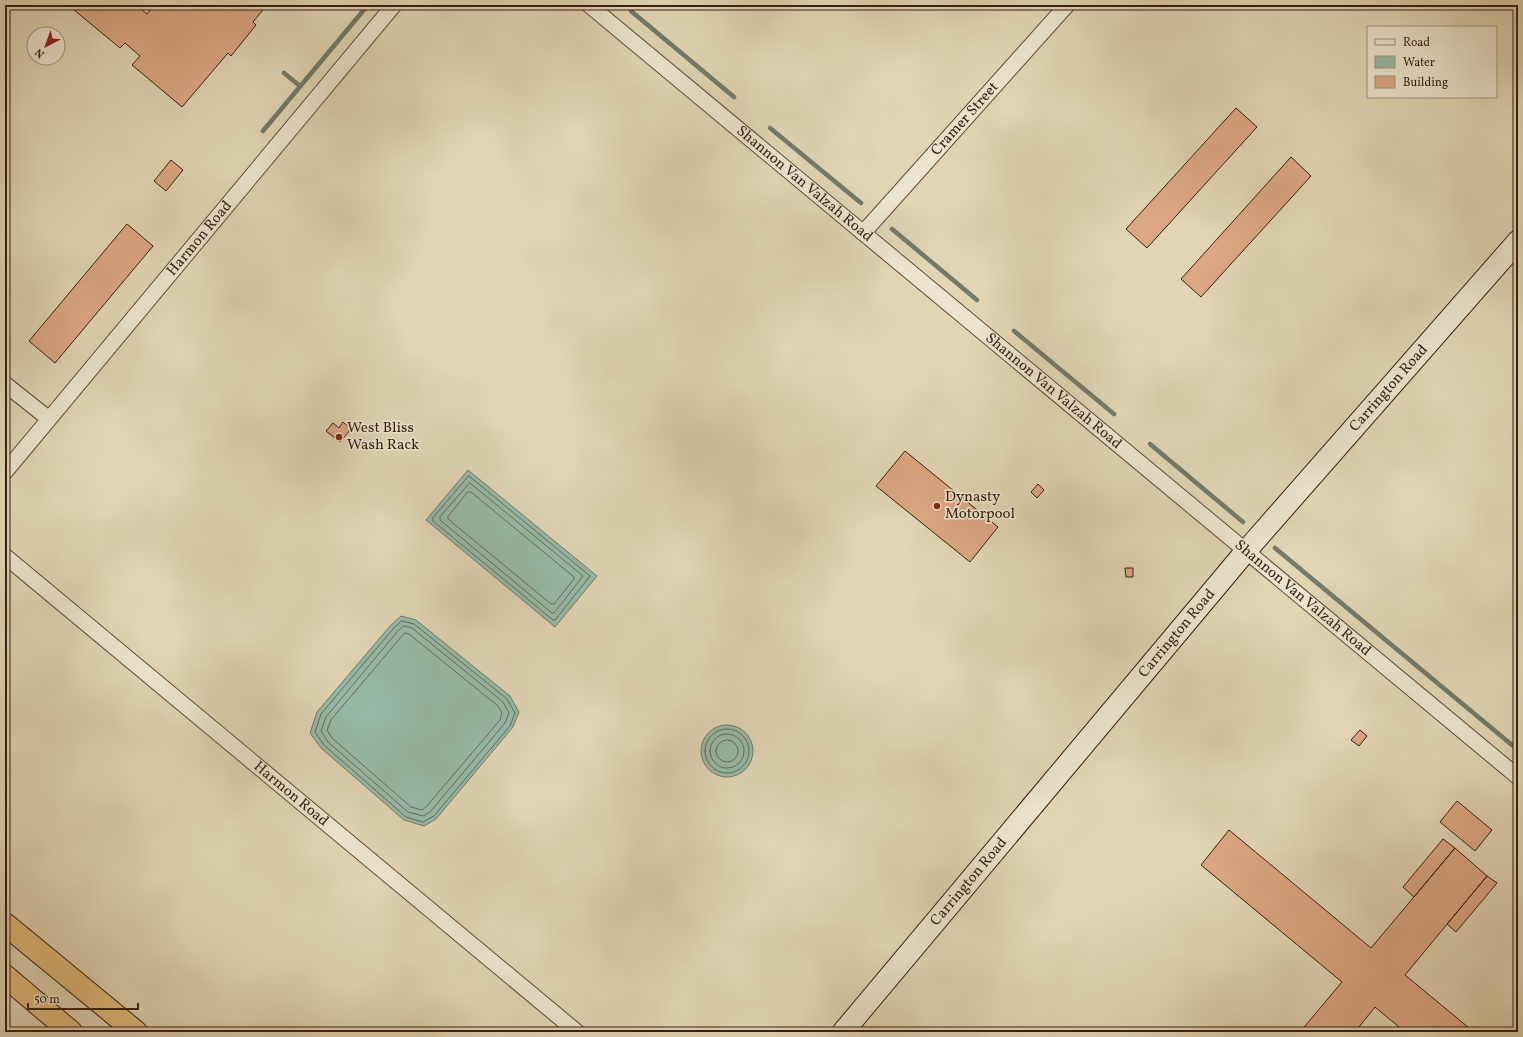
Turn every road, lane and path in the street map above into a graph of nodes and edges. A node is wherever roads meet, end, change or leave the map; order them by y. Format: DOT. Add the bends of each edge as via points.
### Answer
graph roads {
  1 [pos="394,5"];
  2 [pos="589,5"];
  3 [pos="1067,5"];
  4 [pos="863,233"];
  5 [pos="1518,241"];
  6 [pos="5,384"];
  7 [pos="49,419"];
  8 [pos="5,472"];
  9 [pos="1246,551"];
  10 [pos="5,556"];
  11 [pos="1518,777"];
  12 [pos="5,924"];
  13 [pos="5,976"];
  14 [pos="72,1032"];
  15 [pos="136,1032"];
  16 [pos="577,1032"];
  17 [pos="843,1032"];
  1 -- 7 [label="street, Harmon Road"];
  2 -- 4 [label="street, Shannon Van Valzah Road"];
  3 -- 4 [label="street, Cramer Street"];
  4 -- 9 [label="street, Shannon Van Valzah Road"];
  5 -- 9 [label="street, Carrington Road"];
  6 -- 7 [label="street"];
  7 -- 8 [label="street, Harmon Road"];
  9 -- 11 [label="street, Shannon Van Valzah Road"];
  9 -- 17 [label="street, Carrington Road"];
  10 -- 16 [label="street, Harmon Road"];
  12 -- 15 [label="highway"];
  13 -- 14 [label="highway"];
}
